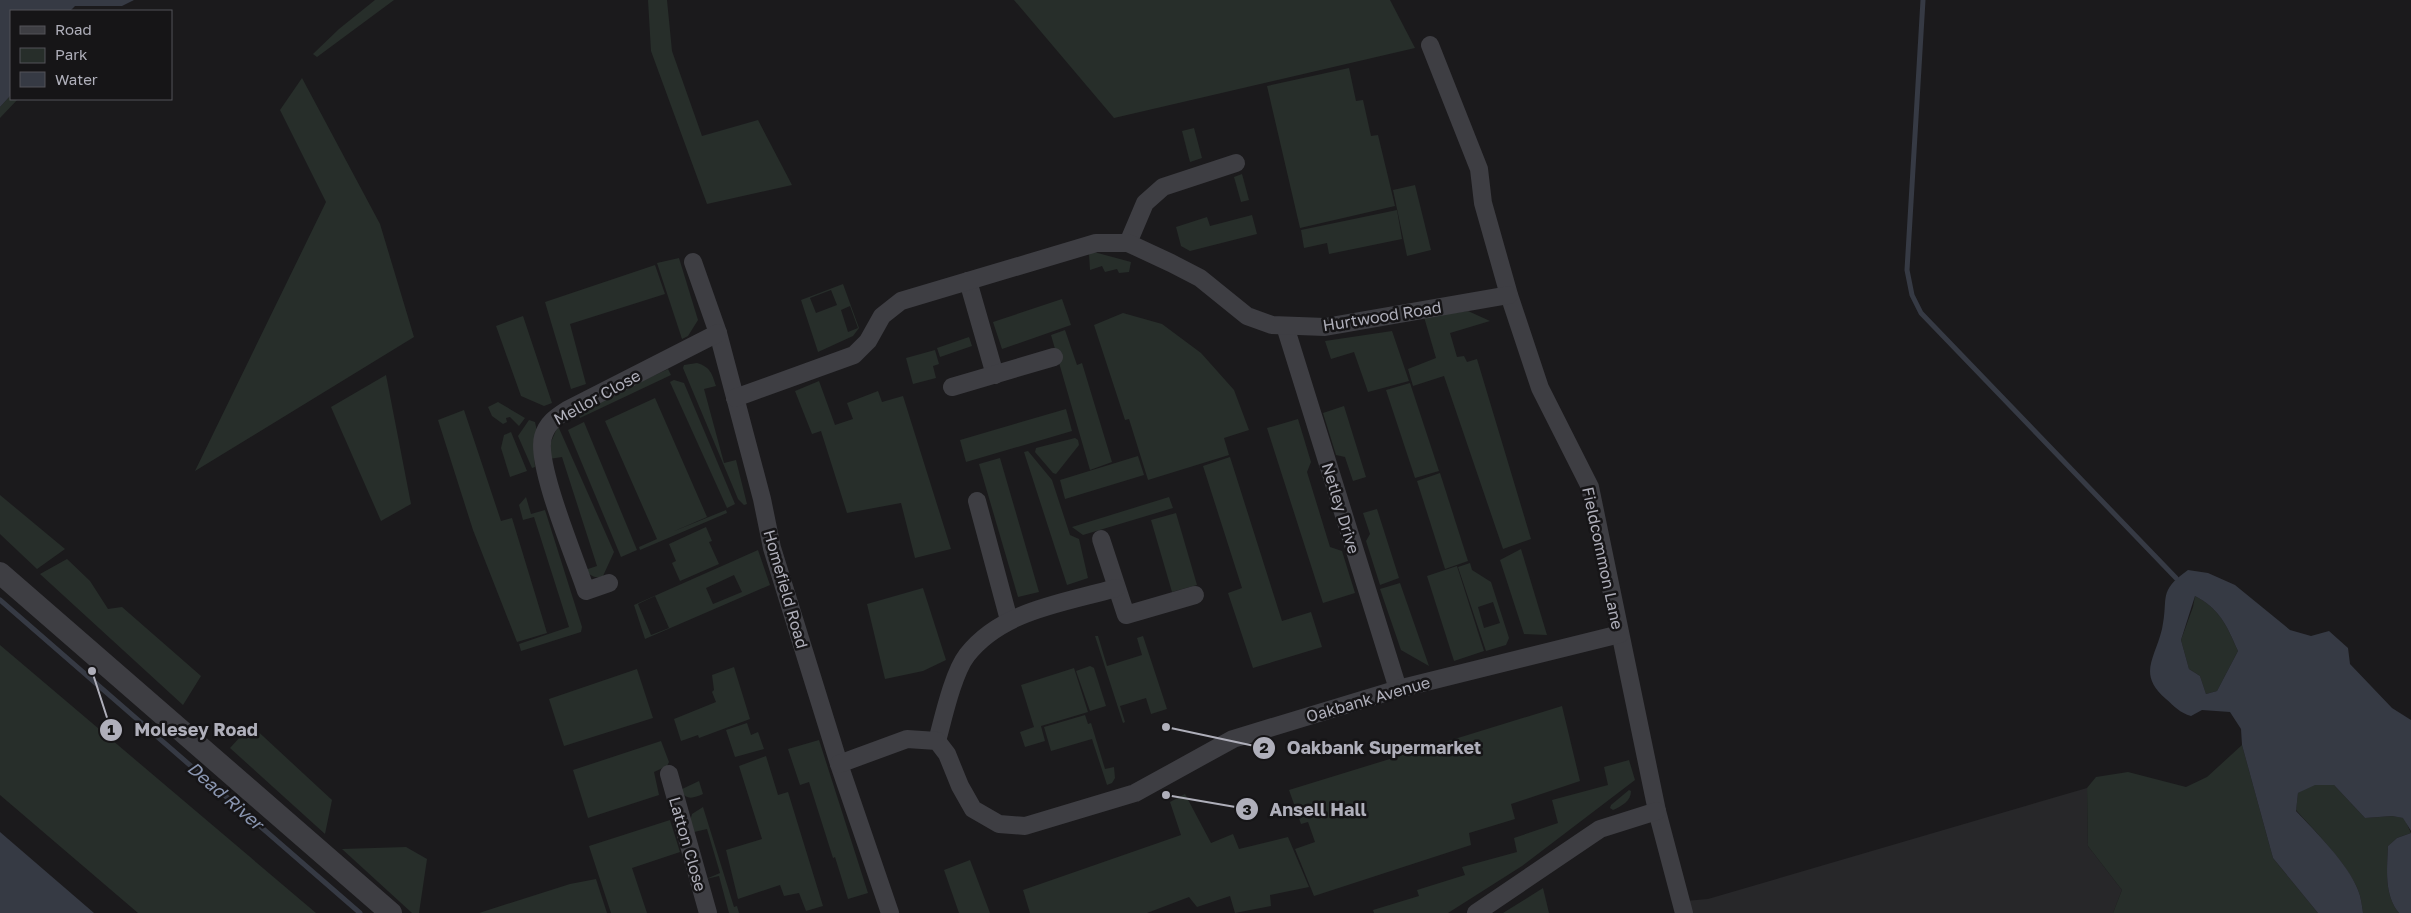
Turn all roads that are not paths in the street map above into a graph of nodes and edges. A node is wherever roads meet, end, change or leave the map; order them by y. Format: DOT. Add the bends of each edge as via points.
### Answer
graph roads {
  1 [pos="1430,45"];
  2 [pos="1236,163"];
  3 [pos="1128,244"];
  4 [pos="693,262"];
  5 [pos="968,281"];
  6 [pos="1509,295"];
  7 [pos="1284,326"];
  8 [pos="718,333"];
  9 [pos="1054,357"];
  10 [pos="995,375"];
  11 [pos="952,387"];
  12 [pos="735,398"];
  13 [pos="977,501"];
  14 [pos="1102,539"];
  15 [pos="0,573"];
  16 [pos="610,583"];
  17 [pos="1116,588"];
  18 [pos="1195,595"];
  19 [pos="1008,620"];
  20 [pos="1620,634"];
  21 [pos="1398,690"];
  22 [pos="937,742"];
  23 [pos="839,764"];
  24 [pos="669,774"];
  25 [pos="1657,811"];
  26 [pos="887,912"];
  27 [pos="391,913"];
  28 [pos="708,913"];
  29 [pos="1476,913"];
  30 [pos="1684,913"];
  1 -- 6 [label="street, Fieldcommon Lane" via="1479,169 1483,204"];
  2 -- 3 [label="street" via="1163,187 1145,203"];
  3 -- 5 [label="street, Hurtwood Road" via="1096,243"];
  3 -- 7 [label="street, Hurtwood Road" via="1200,278 1248,316"];
  4 -- 8 [label="street, Homefield Road"];
  5 -- 10 [label="street"];
  5 -- 12 [label="street, Hurtwood Road" via="901,301 882,316 868,342 854,355"];
  6 -- 7 [label="street, Hurtwood Road" via="1325,327"];
  6 -- 20 [label="street, Fieldcommon Lane" via="1540,388 1590,487"];
  7 -- 21 [label="street, Netley Drive"];
  8 -- 12 [label="street, Homefield Road"];
  8 -- 16 [label="street, Mellor Close" via="567,410 548,423 542,438 543,467 586,591"];
  9 -- 10 [label="street"];
  10 -- 11 [label="street"];
  12 -- 23 [label="street, Homefield Road" via="772,548"];
  13 -- 19 [label="street"];
  14 -- 17 [label="street"];
  15 -- 27 [label="street"];
  17 -- 18 [label="street" via="1126,615"];
  17 -- 19 [label="street"];
  19 -- 22 [label="street" via="966,656 950,695"];
  20 -- 21 [label="street, Oakbank Avenue"];
  20 -- 25 [label="street, Fieldcommon Lane"];
  21 -- 22 [label="street, Oakbank Avenue" via="1233,739 1134,793 1026,826 999,824 973,809 947,754"];
  22 -- 23 [label="street" via="907,739"];
  23 -- 26 [label="street, Homefield Road"];
  24 -- 28 [label="street, Latton Close"];
  25 -- 29 [label="street" via="1600,829"];
  25 -- 30 [label="street, Fieldcommon Lane"];
}
